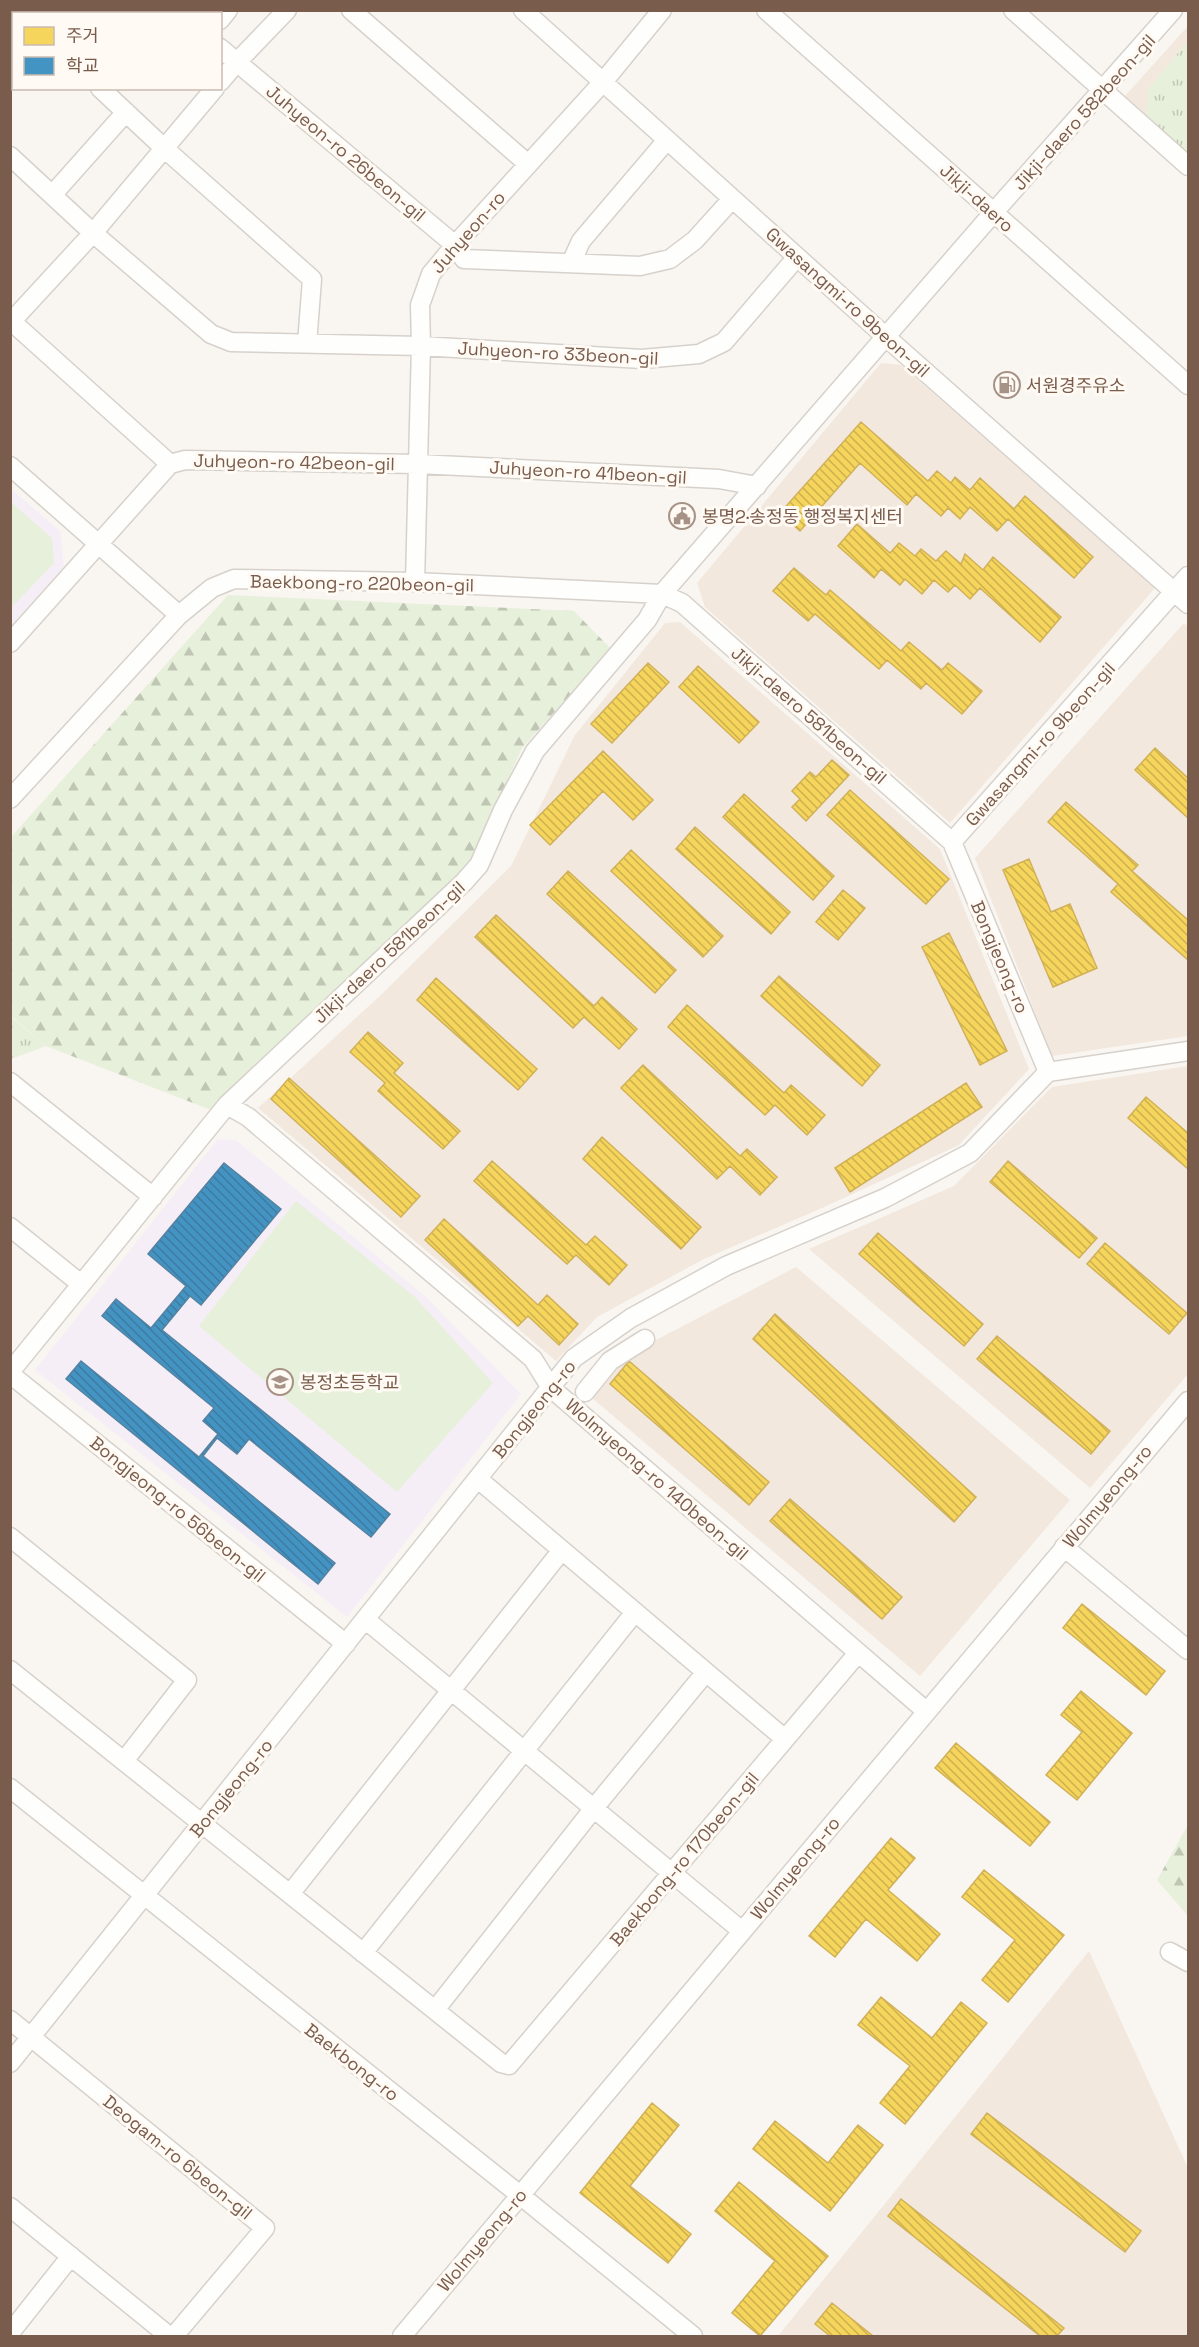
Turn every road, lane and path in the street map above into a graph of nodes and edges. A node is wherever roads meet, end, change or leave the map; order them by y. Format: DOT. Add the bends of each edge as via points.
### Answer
graph roads {
  1 [pos="287,10"];
  2 [pos="351,10"];
  3 [pos="523,10"];
  4 [pos="662,10"];
  5 [pos="766,10"];
  6 [pos="1013,10"];
  7 [pos="1173,10"];
  8 [pos="222,50"];
  9 [pos="237,62"];
  10 [pos="222,80"];
  11 [pos="603,82"];
  12 [pos="102,90"];
  13 [pos="213,90"];
  14 [pos="1103,90"];
  15 [pos="126,112"];
  16 [pos="667,140"];
  17 [pos="165,149"];
  18 [pos="10,156"];
  19 [pos="528,164"];
  20 [pos="1188,166"];
  21 [pos="53,194"];
  22 [pos="732,199"];
  23 [pos="994,212"];
  24 [pos="93,233"];
  25 [pos="454,245"];
  26 [pos="797,257"];
  27 [pos="571,263"];
  28 [pos="11,322"];
  29 [pos="886,337"];
  30 [pos="308,344"];
  31 [pos="421,346"];
  32 [pos="1188,385"];
  33 [pos="170,464"];
  34 [pos="418,464"];
  35 [pos="10,466"];
  36 [pos="757,486"];
  37 [pos="99,544"];
  38 [pos="1188,576"];
  39 [pos="415,582"];
  40 [pos="662,594"];
  41 [pos="1182,598"];
  42 [pos="179,615"];
  43 [pos="10,643"];
  44 [pos="10,799"];
  45 [pos="952,842"];
  46 [pos="1188,1051"];
  47 [pos="1048,1072"];
  48 [pos="10,1082"];
  49 [pos="227,1105"];
  50 [pos="153,1197"];
  51 [pos="10,1227"];
  52 [pos="81,1284"];
  53 [pos="645,1339"];
  54 [pos="10,1373"];
  55 [pos="550,1388"];
  56 [pos="585,1392"];
  57 [pos="1188,1401"];
  58 [pos="478,1479"];
  59 [pos="10,1537"];
  60 [pos="1064,1547"];
  61 [pos="562,1550"];
  62 [pos="635,1612"];
  63 [pos="366,1620"];
  64 [pos="346,1644"];
  65 [pos="1188,1650"];
  66 [pos="858,1653"];
  67 [pos="10,1670"];
  68 [pos="706,1672"];
  69 [pos="451,1690"];
  70 [pos="926,1711"];
  71 [pos="785,1739"];
  72 [pos="524,1751"];
  73 [pos="124,1761"];
  74 [pos="10,1788"];
  75 [pos="594,1808"];
  76 [pos="202,1824"];
  77 [pos="672,1873"];
  78 [pos="290,1894"];
  79 [pos="143,1896"];
  80 [pos="742,1931"];
  81 [pos="363,1953"];
  82 [pos="1170,1953"];
  83 [pos="1188,1962"];
  84 [pos="435,2010"];
  85 [pos="10,2020"];
  86 [pos="31,2037"];
  87 [pos="10,2062"];
  88 [pos="520,2195"];
  89 [pos="10,2208"];
  90 [pos="71,2256"];
  91 [pos="10,2333"];
  92 [pos="169,2337"];
  93 [pos="174,2337"];
  94 [pos="402,2337"];
  95 [pos="693,2337"];
  1 -- 9 [label="street"];
  2 -- 19 [label="street"];
  3 -- 11 [label="street, Gwasangmi-ro 9beon-gil"];
  4 -- 11 [label="street, Juhyeon-ro"];
  5 -- 23 [label="street, Jikji-daero"];
  6 -- 14 [label="street"];
  7 -- 14 [label="street, Jikji-daero 582beon-gil"];
  8 -- 9 [label="street, Juhyeon-ro 26beon-gil"];
  9 -- 10 [label="street"];
  9 -- 25 [label="street, Juhyeon-ro 26beon-gil"];
  11 -- 16 [label="street, Gwasangmi-ro 9beon-gil"];
  11 -- 19 [label="street, Juhyeon-ro"];
  12 -- 15 [label="street"];
  13 -- 17 [label="street"];
  14 -- 20 [label="street"];
  14 -- 23 [label="street, Jikji-daero 582beon-gil"];
  15 -- 17 [label="street"];
  15 -- 21 [label="street"];
  16 -- 22 [label="street, Gwasangmi-ro 9beon-gil"];
  16 -- 27 [label="street" via="581,241"];
  17 -- 24 [label="street"];
  17 -- 30 [label="street" via="312,279"];
  18 -- 21 [label="street, Juhyeon-ro 33beon-gil"];
  19 -- 25 [label="street, Juhyeon-ro"];
  21 -- 24 [label="street, Juhyeon-ro 33beon-gil"];
  22 -- 26 [label="street, Gwasangmi-ro 9beon-gil"];
  22 -- 27 [label="street" via="695,240 670,259 640,266"];
  23 -- 29 [label="street, Jikji-daero 581beon-gil"];
  23 -- 32 [label="street, Jikji-daero"];
  24 -- 28 [label="street"];
  24 -- 30 [label="street, Juhyeon-ro 33beon-gil" via="211,334 231,342"];
  25 -- 27 [label="street, Juhyeon-ro 26beon-gil" via="464,259"];
  25 -- 31 [label="street, Juhyeon-ro" via="431,274 420,305"];
  26 -- 29 [label="street, Gwasangmi-ro 9beon-gil"];
  26 -- 31 [label="street, Juhyeon-ro 33beon-gil" via="724,342 699,354 642,359"];
  28 -- 33 [label="street"];
  29 -- 36 [label="street, Jikji-daero 581beon-gil"];
  29 -- 41 [label="street, Gwasangmi-ro 9beon-gil"];
  30 -- 31 [label="street, Juhyeon-ro 33beon-gil"];
  31 -- 34 [label="street, Juhyeon-ro"];
  33 -- 34 [label="street, Juhyeon-ro 42beon-gil" via="185,460"];
  33 -- 37 [label="street"];
  34 -- 36 [label="street, Juhyeon-ro 41beon-gil" via="719,479"];
  34 -- 39 [label="street, Juhyeon-ro"];
  35 -- 37 [label="street"];
  36 -- 40 [label="street, Jikji-daero 581beon-gil"];
  37 -- 42 [label="street"];
  37 -- 43 [label="street"];
  38 -- 41 [label="street"];
  39 -- 40 [label="street, Baekbong-ro 220beon-gil"];
  39 -- 42 [label="street, Baekbong-ro 220beon-gil" via="234,579 212,588"];
  40 -- 45 [label="street, Jikji-daero 581beon-gil" via="682,603"];
  40 -- 49 [label="street, Jikji-daero 581beon-gil" via="647,620 535,751 479,865"];
  41 -- 45 [label="street, Gwasangmi-ro 9beon-gil"];
  42 -- 44 [label="street, Baekbong-ro 220beon-gil"];
  45 -- 47 [label="street, Bongjeong-ro"];
  46 -- 47 [label="street"];
  47 -- 55 [label="street, Bongjeong-ro" via="970,1153 885,1198 726,1266 631,1318 574,1358"];
  48 -- 50 [label="street"];
  49 -- 50 [label="street, Jikji-daero 581beon-gil"];
  49 -- 55 [label="street, Wolmyeong-ro 140beon-gil" via="248,1117 533,1359"];
  50 -- 52 [label="street, Jikji-daero 581beon-gil"];
  51 -- 52 [label="street"];
  52 -- 54 [label="street, Jikji-daero 581beon-gil"];
  53 -- 56 [label="street" via="610,1361"];
  54 -- 64 [label="street, Bongjeong-ro 56beon-gil"];
  55 -- 58 [label="street, Bongjeong-ro"];
  55 -- 66 [label="street, Wolmyeong-ro 140beon-gil"];
  57 -- 60 [label="street, Wolmyeong-ro"];
  58 -- 61 [label="street"];
  58 -- 63 [label="street, Bongjeong-ro"];
  59 -- 73 [label="street" via="187,1680"];
  60 -- 65 [label="street"];
  60 -- 70 [label="street, Wolmyeong-ro"];
  61 -- 62 [label="street"];
  61 -- 69 [label="street"];
  62 -- 68 [label="street"];
  62 -- 72 [label="street"];
  63 -- 64 [label="street, Bongjeong-ro"];
  63 -- 69 [label="street"];
  64 -- 76 [label="street, Bongjeong-ro"];
  66 -- 70 [label="street, Wolmyeong-ro 140beon-gil"];
  66 -- 71 [label="street, Baekbong-ro 170beon-gil"];
  67 -- 73 [label="street"];
  68 -- 71 [label="street"];
  68 -- 75 [label="street"];
  69 -- 72 [label="street"];
  69 -- 78 [label="street"];
  70 -- 80 [label="street, Wolmyeong-ro"];
  71 -- 77 [label="street, Baekbong-ro 170beon-gil"];
  72 -- 75 [label="street"];
  72 -- 81 [label="street"];
  73 -- 76 [label="street"];
  74 -- 79 [label="street, Baekbong-ro"];
  75 -- 77 [label="street"];
  75 -- 84 [label="street"];
  76 -- 78 [label="street"];
  76 -- 79 [label="street, Bongjeong-ro"];
  77 -- 80 [label="street"];
  77 -- 84 [label="street, Baekbong-ro 170beon-gil" via="509,2065 501,2063"];
  78 -- 81 [label="street"];
  79 -- 86 [label="street, Bongjeong-ro"];
  79 -- 88 [label="street, Baekbong-ro"];
  80 -- 88 [label="street, Wolmyeong-ro"];
  81 -- 84 [label="street"];
  82 -- 83 [label="street"];
  85 -- 86 [label="street, Deogam-ro 6beon-gil"];
  86 -- 87 [label="street, Bongjeong-ro"];
  86 -- 93 [label="street, Deogam-ro 6beon-gil" via="265,2229"];
  88 -- 94 [label="street, Wolmyeong-ro"];
  88 -- 95 [label="street, Baekbong-ro"];
  89 -- 90 [label="street"];
  90 -- 91 [label="street"];
  90 -- 92 [label="street"];
}
